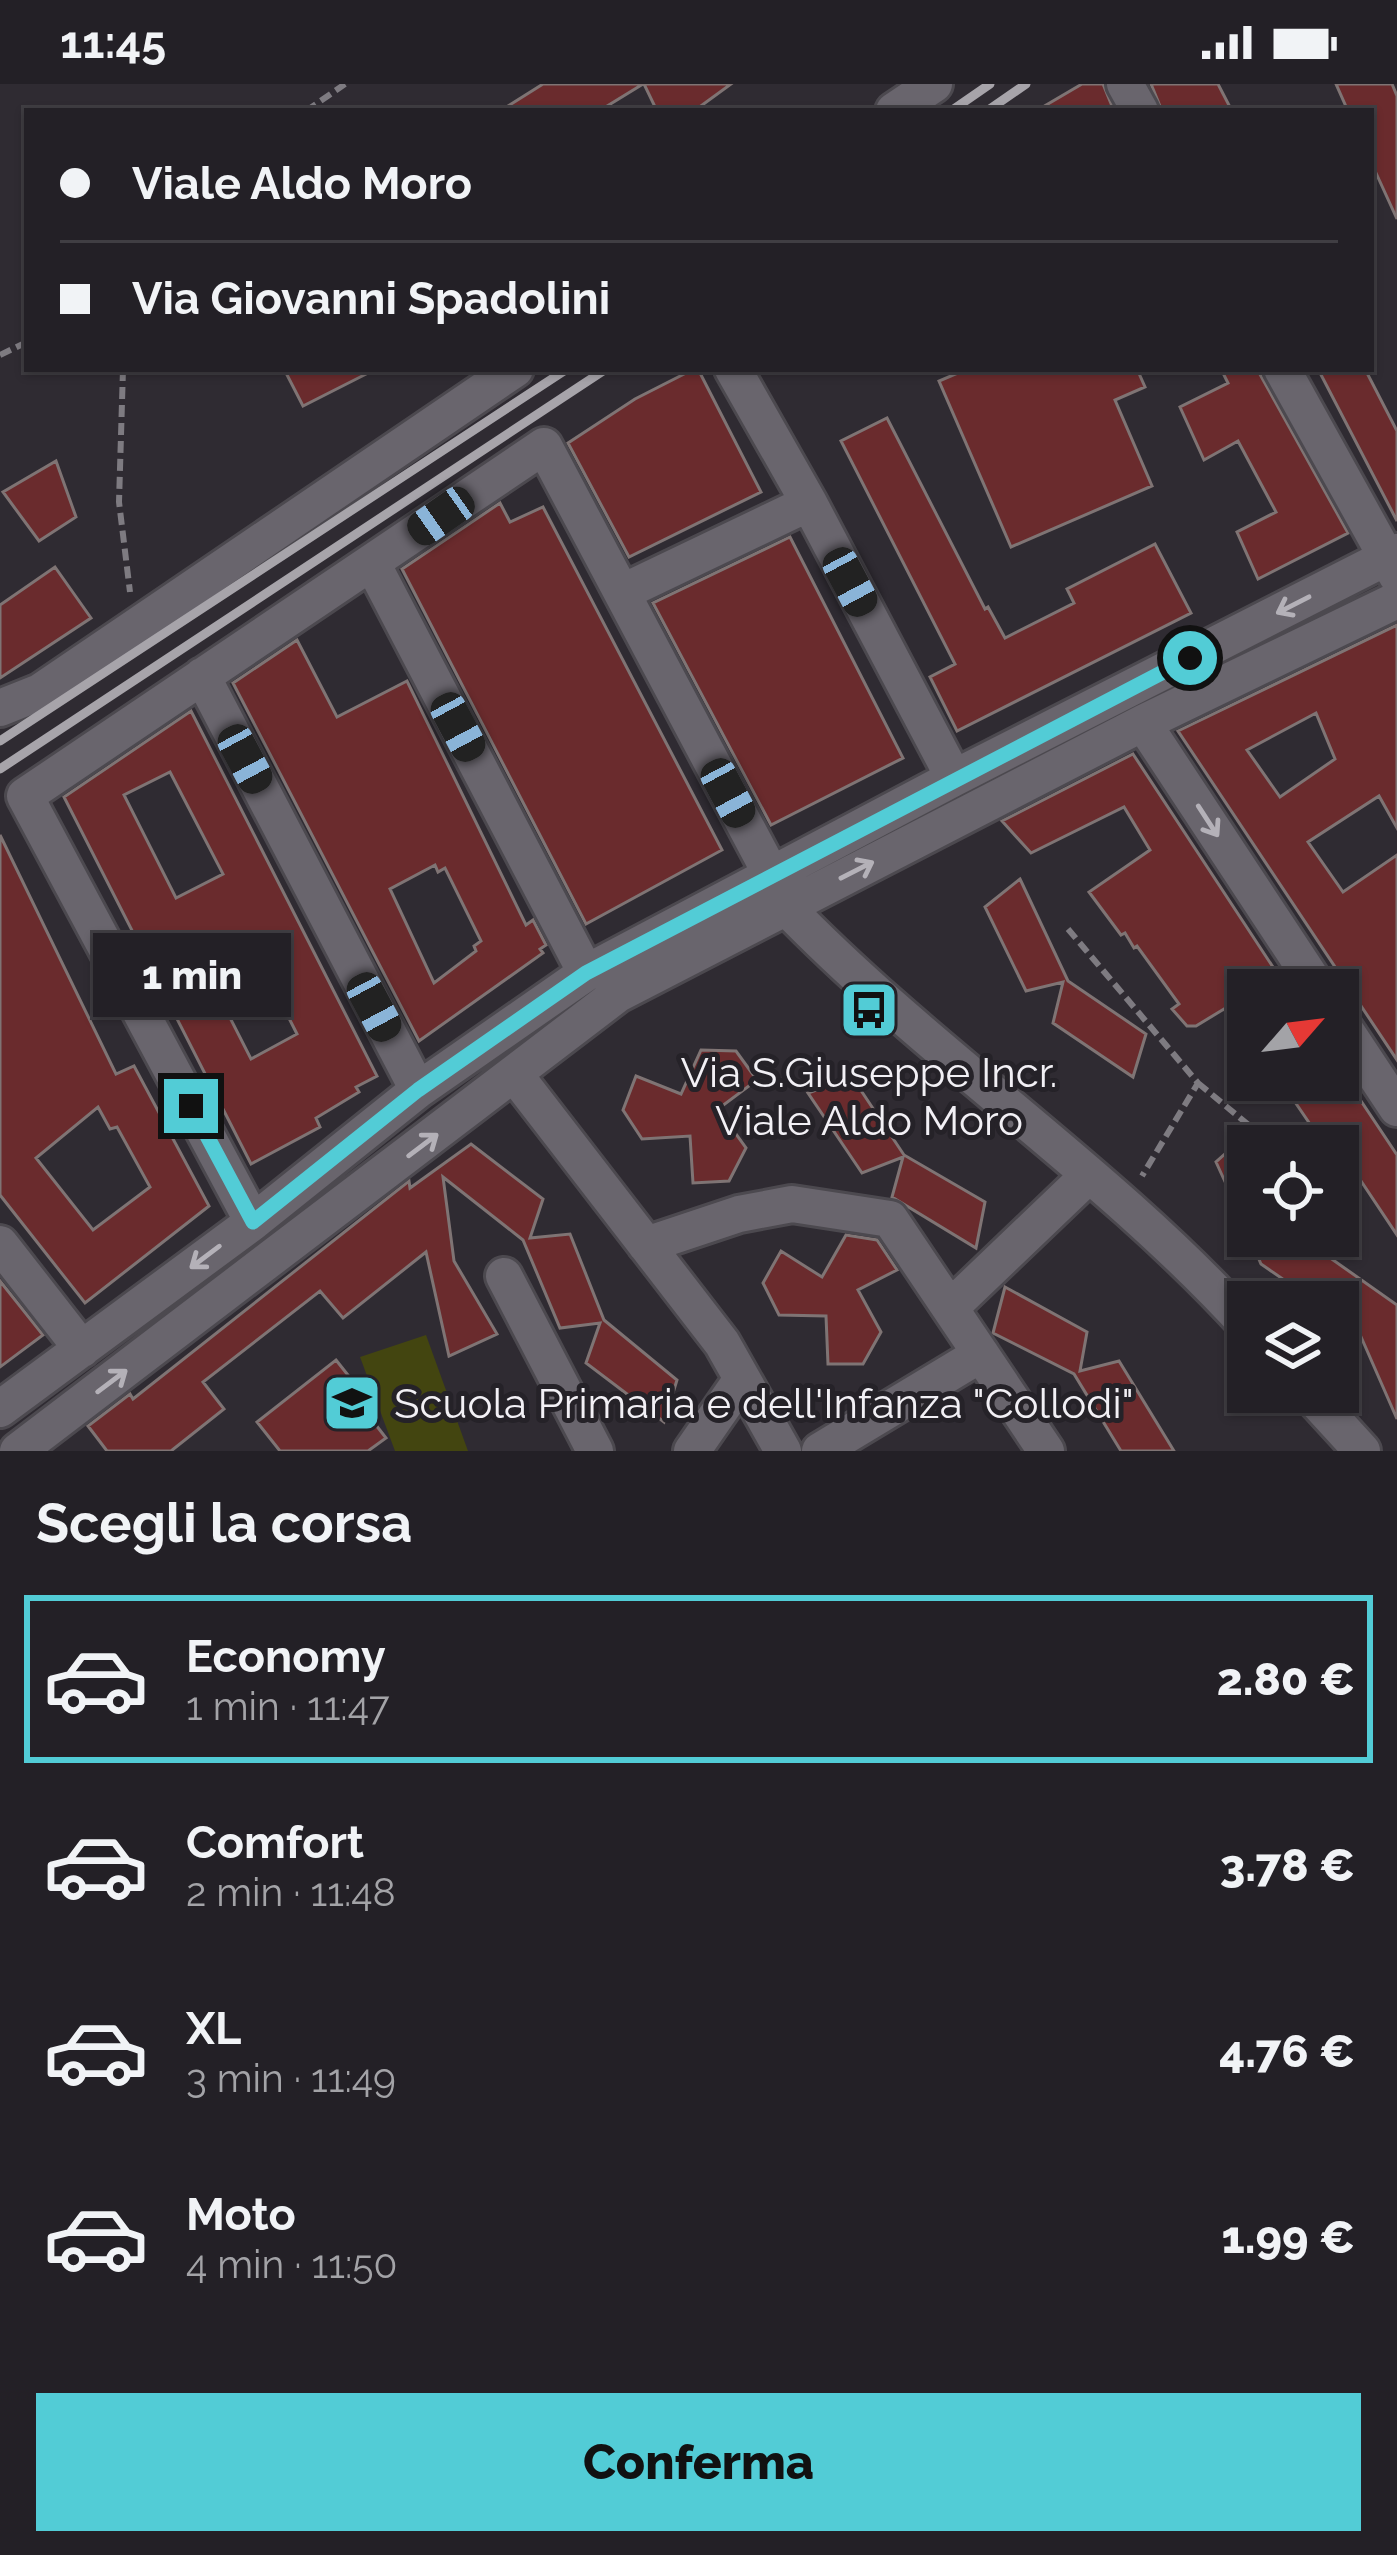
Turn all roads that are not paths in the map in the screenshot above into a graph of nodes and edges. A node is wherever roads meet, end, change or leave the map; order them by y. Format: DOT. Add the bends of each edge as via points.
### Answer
graph roads {
  1 [pos="934,84"];
  2 [pos="898,108"];
  3 [pos="510,372"];
  4 [pos="735,372"];
  5 [pos="1284,372"];
  6 [pos="809,503"];
  7 [pos="1394,562"];
  8 [pos="372,563"];
  9 [pos="623,592"];
  10 [pos="1397,600"];
  11 [pos="202,676"];
  12 [pos="0,708"];
  13 [pos="1143,723"];
  14 [pos="953,778"];
  15 [pos="778,890"];
  16 [pos="1305,969"];
  17 [pos="586,973"];
  18 [pos="1359,1051"];
  19 [pos="515,1075"];
  20 [pos="418,1090"];
  21 [pos="1397,1108"];
  22 [pos="1090,1175"];
  23 [pos="253,1222"];
  24 [pos="0,1244"];
  25 [pos="646,1245"];
  26 [pos="504,1276"];
  27 [pos="1227,1305"];
  28 [pos="950,1308"];
  29 [pos="82,1349"];
  30 [pos="981,1354"];
  31 [pos="742,1379"];
  32 [pos="0,1409"];
  33 [pos="1327,1413"];
  34 [pos="58,1439"];
  35 [pos="18,1451"];
  36 [pos="595,1451"];
  37 [pos="692,1451"];
  38 [pos="783,1451"];
  39 [pos="820,1451"];
  40 [pos="1046,1451"];
  41 [pos="1362,1451"];
  1 -- 2 [label="street"];
  3 -- 12 [label="street" via="40,692"];
  4 -- 6 [label="street"];
  5 -- 7 [label="street"];
  6 -- 9 [label="street"];
  6 -- 14 [label="street"];
  7 -- 14 [label="street, one-way"];
  8 -- 9 [label="street" via="544,446"];
  8 -- 11 [label="street"];
  8 -- 17 [label="street"];
  9 -- 15 [label="street"];
  10 -- 13 [label="street"];
  11 -- 20 [label="street"];
  11 -- 23 [label="street" via="25,796"];
  15 -- 13 [label="street, one-way"];
  13 -- 16 [label="street, one-way"];
  14 -- 15 [label="street"];
  15 -- 17 [label="street"];
  15 -- 19 [label="street" via="618,994"];
  15 -- 22 [label="street" via="843,966"];
  17 -- 20 [label="street"];
  18 -- 21 [label="street"];
  19 -- 25 [label="street"];
  34 -- 19 [label="street, one-way"];
  20 -- 23 [label="street"];
  22 -- 27 [label="street"];
  22 -- 28 [label="street"];
  23 -- 29 [label="street, one-way"];
  24 -- 29 [label="street"];
  25 -- 28 [label="street" via="791,1204 890,1219"];
  25 -- 31 [label="street"];
  26 -- 36 [label="street"];
  28 -- 30 [label="street"];
  29 -- 32 [label="street"];
  30 -- 39 [label="street"];
  30 -- 40 [label="street"];
  31 -- 37 [label="street"];
  31 -- 38 [label="street"];
  33 -- 41 [label="street"];
  34 -- 35 [label="street"];
}
